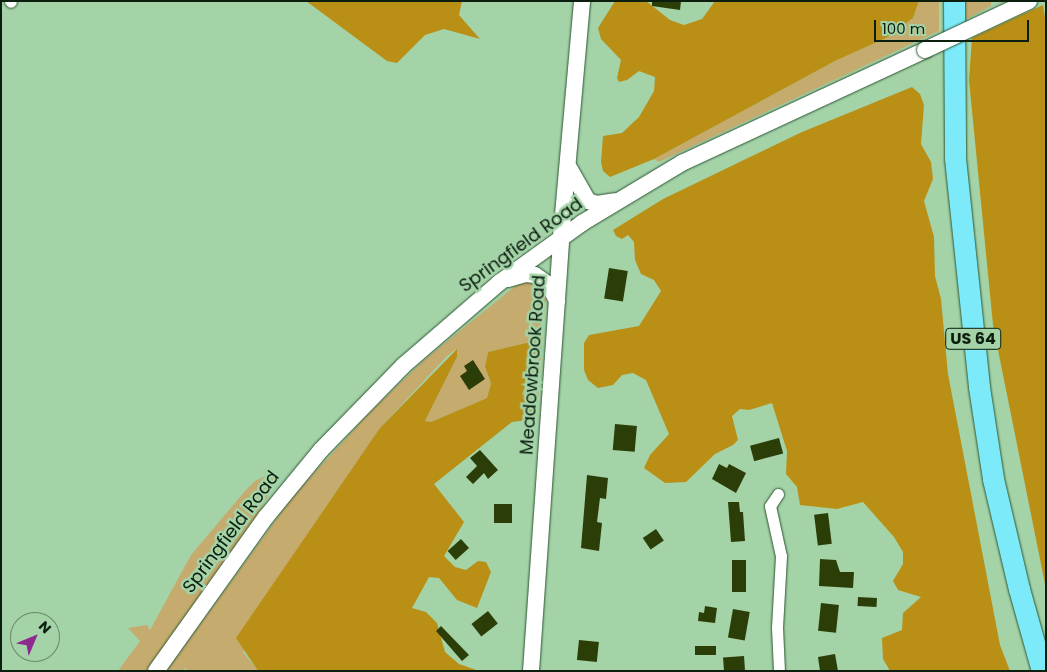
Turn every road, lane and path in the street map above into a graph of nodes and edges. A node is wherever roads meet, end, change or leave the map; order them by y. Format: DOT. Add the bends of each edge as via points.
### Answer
graph roads {
  1 [pos="582,1"];
  2 [pos="954,1"];
  3 [pos="1029,1"];
  4 [pos="567,166"];
  5 [pos="619,200"];
  6 [pos="561,237"];
  7 [pos="500,282"];
  8 [pos="557,301"];
  9 [pos="778,494"];
  10 [pos="156,671"];
  11 [pos="531,671"];
  12 [pos="780,671"];
  13 [pos="1042,671"];
  1 -- 4 [label="main road, Meadowbrook Road"];
  2 -- 13 [label="highway, US 64" via="955,158 979,387 993,479"];
  3 -- 5 [label="main road, Springfield Road, bridge" via="713,148"];
  4 -- 5 [label="main road" via="588,201 597,204"];
  4 -- 6 [label="main road, Meadowbrook Road"];
  5 -- 6 [label="main road, Springfield Road"];
  6 -- 7 [label="main road, Springfield Road"];
  6 -- 8 [label="main road, Meadowbrook Road"];
  7 -- 8 [label="main road" via="526,274 535,276 549,285"];
  7 -- 10 [label="main road, Springfield Road" via="404,364 322,450 266,517"];
  8 -- 11 [label="main road, Meadowbrook Road"];
  9 -- 12 [label="street" via="770,506 781,556 777,627"];
}
